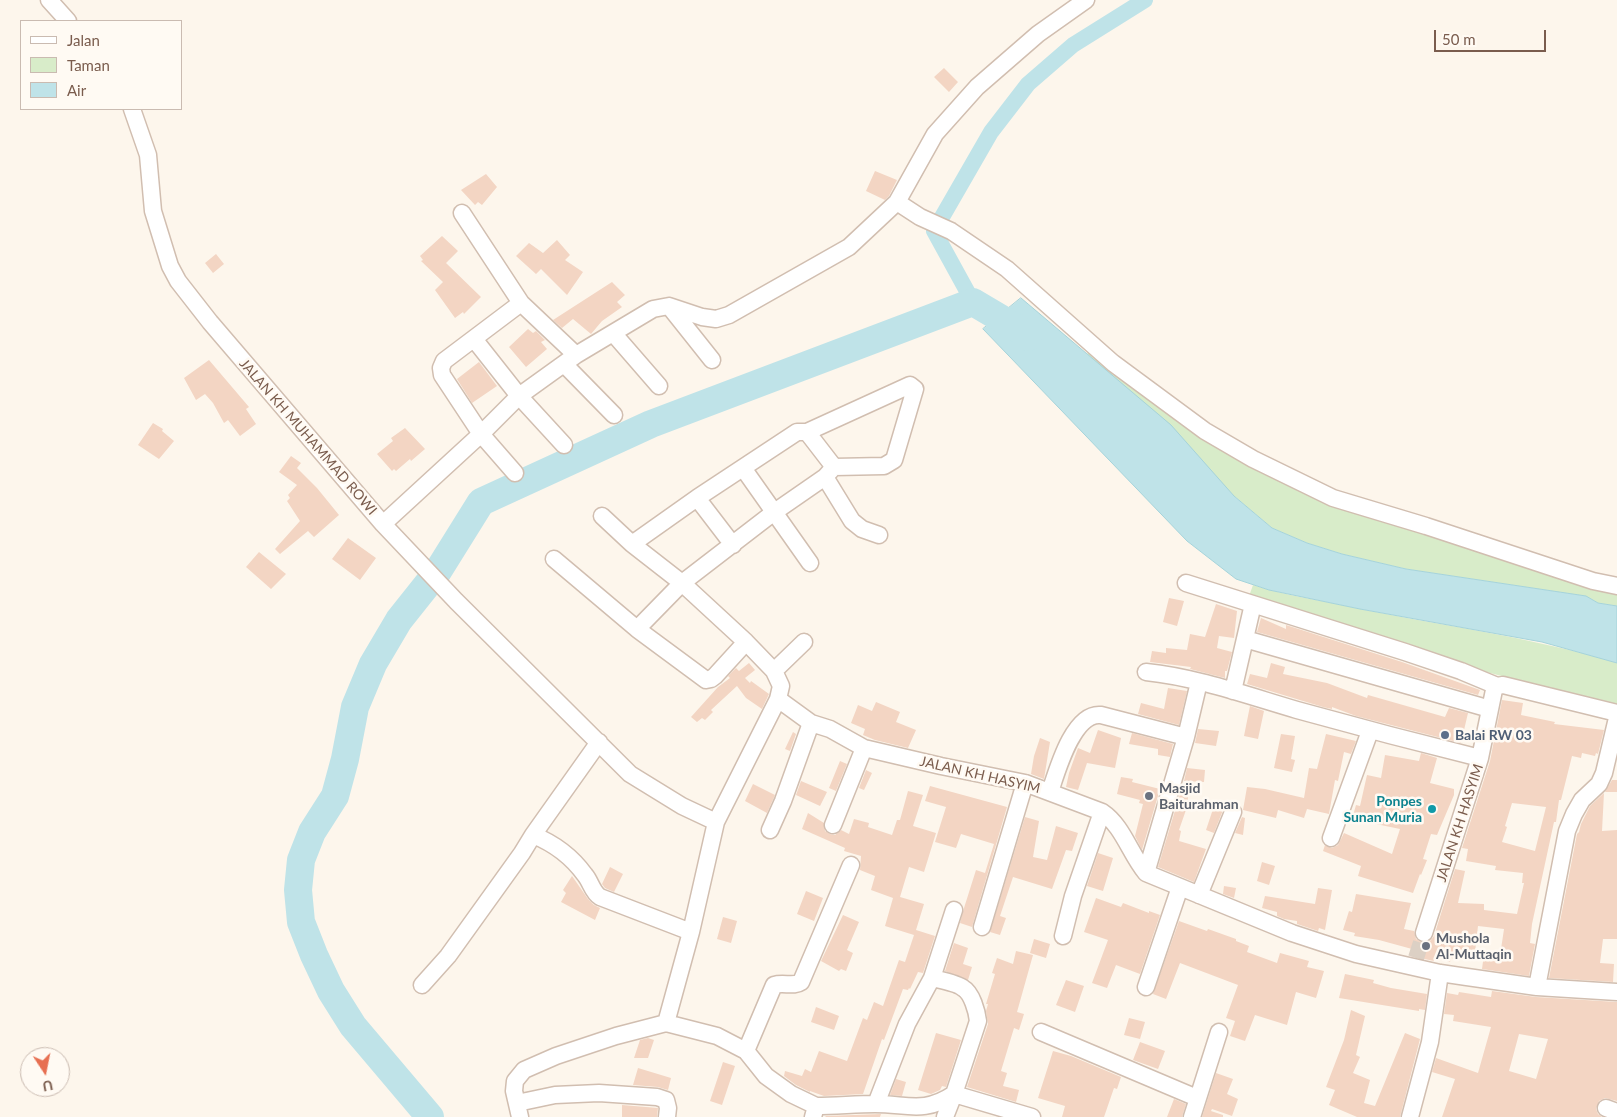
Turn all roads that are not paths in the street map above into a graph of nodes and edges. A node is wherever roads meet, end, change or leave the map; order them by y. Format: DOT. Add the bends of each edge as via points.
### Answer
graph roads {
  1 [pos="49,0"];
  2 [pos="1086,0"];
  3 [pos="67,20"];
  4 [pos="132,110"];
  5 [pos="897,202"];
  6 [pos="462,213"];
  7 [pos="521,303"];
  8 [pos="669,306"];
  9 [pos="613,333"];
  10 [pos="474,339"];
  11 [pos="570,359"];
  12 [pos="712,360"];
  13 [pos="659,386"];
  14 [pos="519,396"];
  15 [pos="614,415"];
  16 [pos="807,432"];
  17 [pos="481,434"];
  18 [pos="564,445"];
  19 [pos="743,468"];
  20 [pos="829,472"];
  21 [pos="515,473"];
  22 [pos="697,498"];
  23 [pos="773,514"];
  24 [pos="602,516"];
  25 [pos="383,524"];
  26 [pos="879,535"];
  27 [pos="632,544"];
  28 [pos="733,545"];
  29 [pos="554,560"];
  30 [pos="810,563"];
  31 [pos="1186,582"];
  32 [pos="682,583"];
  33 [pos="1617,586"];
  34 [pos="1253,604"];
  35 [pos="637,629"];
  36 [pos="1245,639"];
  37 [pos="746,642"];
  38 [pos="804,642"];
  39 [pos="774,671"];
  40 [pos="1146,672"];
  41 [pos="1199,682"];
  42 [pos="1497,686"];
  43 [pos="1233,691"];
  44 [pos="778,699"];
  45 [pos="1490,709"];
  46 [pos="1617,713"];
  47 [pos="1617,718"];
  48 [pos="811,723"];
  49 [pos="1370,731"];
  50 [pos="1186,737"];
  51 [pos="599,742"];
  52 [pos="864,748"];
  53 [pos="1480,758"];
  54 [pos="1025,783"];
  55 [pos="1050,792"];
  56 [pos="1102,812"];
  57 [pos="1233,812"];
  58 [pos="716,822"];
  59 [pos="833,825"];
  60 [pos="770,830"];
  61 [pos="533,835"];
  62 [pos="1331,838"];
  63 [pos="851,865"];
  64 [pos="1146,873"];
  65 [pos="1180,887"];
  66 [pos="1199,895"];
  67 [pos="954,910"];
  68 [pos="982,927"];
  69 [pos="691,932"];
  70 [pos="1424,933"];
  71 [pos="1063,936"];
  72 [pos="1440,973"];
  73 [pos="932,978"];
  74 [pos="422,985"];
  75 [pos="1146,987"];
  76 [pos="1537,987"];
  77 [pos="1617,992"];
  78 [pos="666,1023"];
  79 [pos="1041,1032"];
  80 [pos="1219,1032"];
  81 [pos="746,1051"];
  82 [pos="954,1094"];
  83 [pos="1197,1098"];
  84 [pos="876,1104"];
  85 [pos="519,1110"];
  86 [pos="815,1112"];
  87 [pos="667,1117"];
  88 [pos="945,1117"];
  89 [pos="1032,1117"];
  90 [pos="1192,1117"];
  91 [pos="1410,1117"];
  1 -- 3 [label="street"];
  2 -- 5 [label="street" via="1038,34 978,87 935,134"];
  4 -- 25 [label="street, JALAN KH MUHAMMAD ROWI" via="148,155 153,211 178,281"];
  5 -- 8 [label="street" via="848,247 729,315 716,319 702,317"];
  5 -- 33 [label="street" via="920,217 952,231 1007,269 1114,363 1205,431 1253,459 1334,498"];
  6 -- 7 [label="street"];
  7 -- 10 [label="street"];
  7 -- 11 [label="street"];
  8 -- 9 [label="street, JALAN KH MUHAMMAD ROWI" via="653,309"];
  8 -- 12 [label="street"];
  9 -- 11 [label="street, JALAN KH MUHAMMAD ROWI"];
  9 -- 13 [label="street"];
  10 -- 14 [label="street"];
  10 -- 17 [label="street" via="444,361 441,368 442,375"];
  11 -- 14 [label="street, JALAN KH MUHAMMAD ROWI"];
  11 -- 15 [label="street"];
  14 -- 17 [label="street, JALAN KH MUHAMMAD ROWI"];
  14 -- 18 [label="street"];
  16 -- 19 [label="street" via="791,435"];
  16 -- 20 [label="street"];
  16 -- 20 [label="street" via="910,385 913,387 914,394 894,460 884,466"];
  17 -- 21 [label="street"];
  17 -- 25 [label="street, JALAN KH MUHAMMAD ROWI"];
  19 -- 22 [label="street"];
  19 -- 23 [label="street"];
  20 -- 23 [label="street"];
  20 -- 26 [label="street" via="852,521"];
  22 -- 27 [label="street"];
  22 -- 28 [label="street"];
  23 -- 28 [label="street"];
  23 -- 30 [label="street"];
  24 -- 27 [label="street"];
  25 -- 51 [label="street"];
  27 -- 32 [label="street"];
  28 -- 32 [label="street"];
  29 -- 35 [label="street"];
  31 -- 34 [label="street"];
  32 -- 35 [label="street"];
  32 -- 37 [label="street"];
  34 -- 36 [label="street"];
  34 -- 42 [label="street" via="1462,671"];
  35 -- 37 [label="street" via="708,680"];
  36 -- 43 [label="street"];
  36 -- 45 [label="street"];
  37 -- 39 [label="street"];
  38 -- 39 [label="street"];
  39 -- 44 [label="street" via="781,686"];
  40 -- 41 [label="street"];
  41 -- 43 [label="street"];
  41 -- 50 [label="street"];
  42 -- 45 [label="street, JALAN KH HASYIM"];
  42 -- 46 [label="street"];
  43 -- 49 [label="street"];
  44 -- 48 [label="street, JALAN KH HASYIM"];
  44 -- 58 [label="street"];
  45 -- 53 [label="street, JALAN KH HASYIM"];
  47 -- 76 [label="street" via="1599,784 1582,800 1568,830"];
  48 -- 52 [label="street, JALAN KH HASYIM" via="830,729"];
  48 -- 60 [label="street"];
  49 -- 53 [label="street"];
  49 -- 62 [label="street"];
  50 -- 55 [label="street" via="1101,715 1090,716 1066,746"];
  50 -- 64 [label="street"];
  51 -- 58 [label="street" via="630,774 682,806"];
  51 -- 61 [label="street"];
  52 -- 54 [label="street, JALAN KH HASYIM"];
  52 -- 59 [label="street"];
  53 -- 70 [label="street, JALAN KH HASYIM"];
  54 -- 55 [label="street, JALAN KH HASYIM"];
  54 -- 68 [label="street"];
  55 -- 56 [label="street, JALAN KH HASYIM"];
  56 -- 64 [label="street, JALAN KH HASYIM" via="1120,830"];
  56 -- 71 [label="street"];
  57 -- 66 [label="street"];
  58 -- 69 [label="street"];
  61 -- 69 [label="street" via="569,857 600,897"];
  61 -- 74 [label="street" via="448,956"];
  63 -- 81 [label="street" via="801,982 774,985"];
  64 -- 65 [label="street"];
  65 -- 66 [label="street"];
  65 -- 75 [label="street"];
  66 -- 72 [label="street" via="1292,934 1356,954 1414,962"];
  67 -- 73 [label="street"];
  69 -- 78 [label="street"];
  72 -- 76 [label="street"];
  72 -- 91 [label="street" via="1430,1042"];
  73 -- 82 [label="street" via="964,988 978,1015"];
  73 -- 84 [label="street" via="907,1024"];
  76 -- 77 [label="street"];
  78 -- 81 [label="street" via="717,1036"];
  78 -- 85 [label="street" via="616,1036 524,1070 515,1081"];
  79 -- 83 [label="street"];
  80 -- 83 [label="street"];
  81 -- 86 [label="street" via="766,1076"];
  82 -- 84 [label="street" via="932,1106"];
  82 -- 88 [label="street"];
  82 -- 89 [label="street"];
  83 -- 90 [label="street"];
  84 -- 86 [label="street"];
  85 -- 87 [label="street" via="555,1095 599,1093 666,1100"];
}
